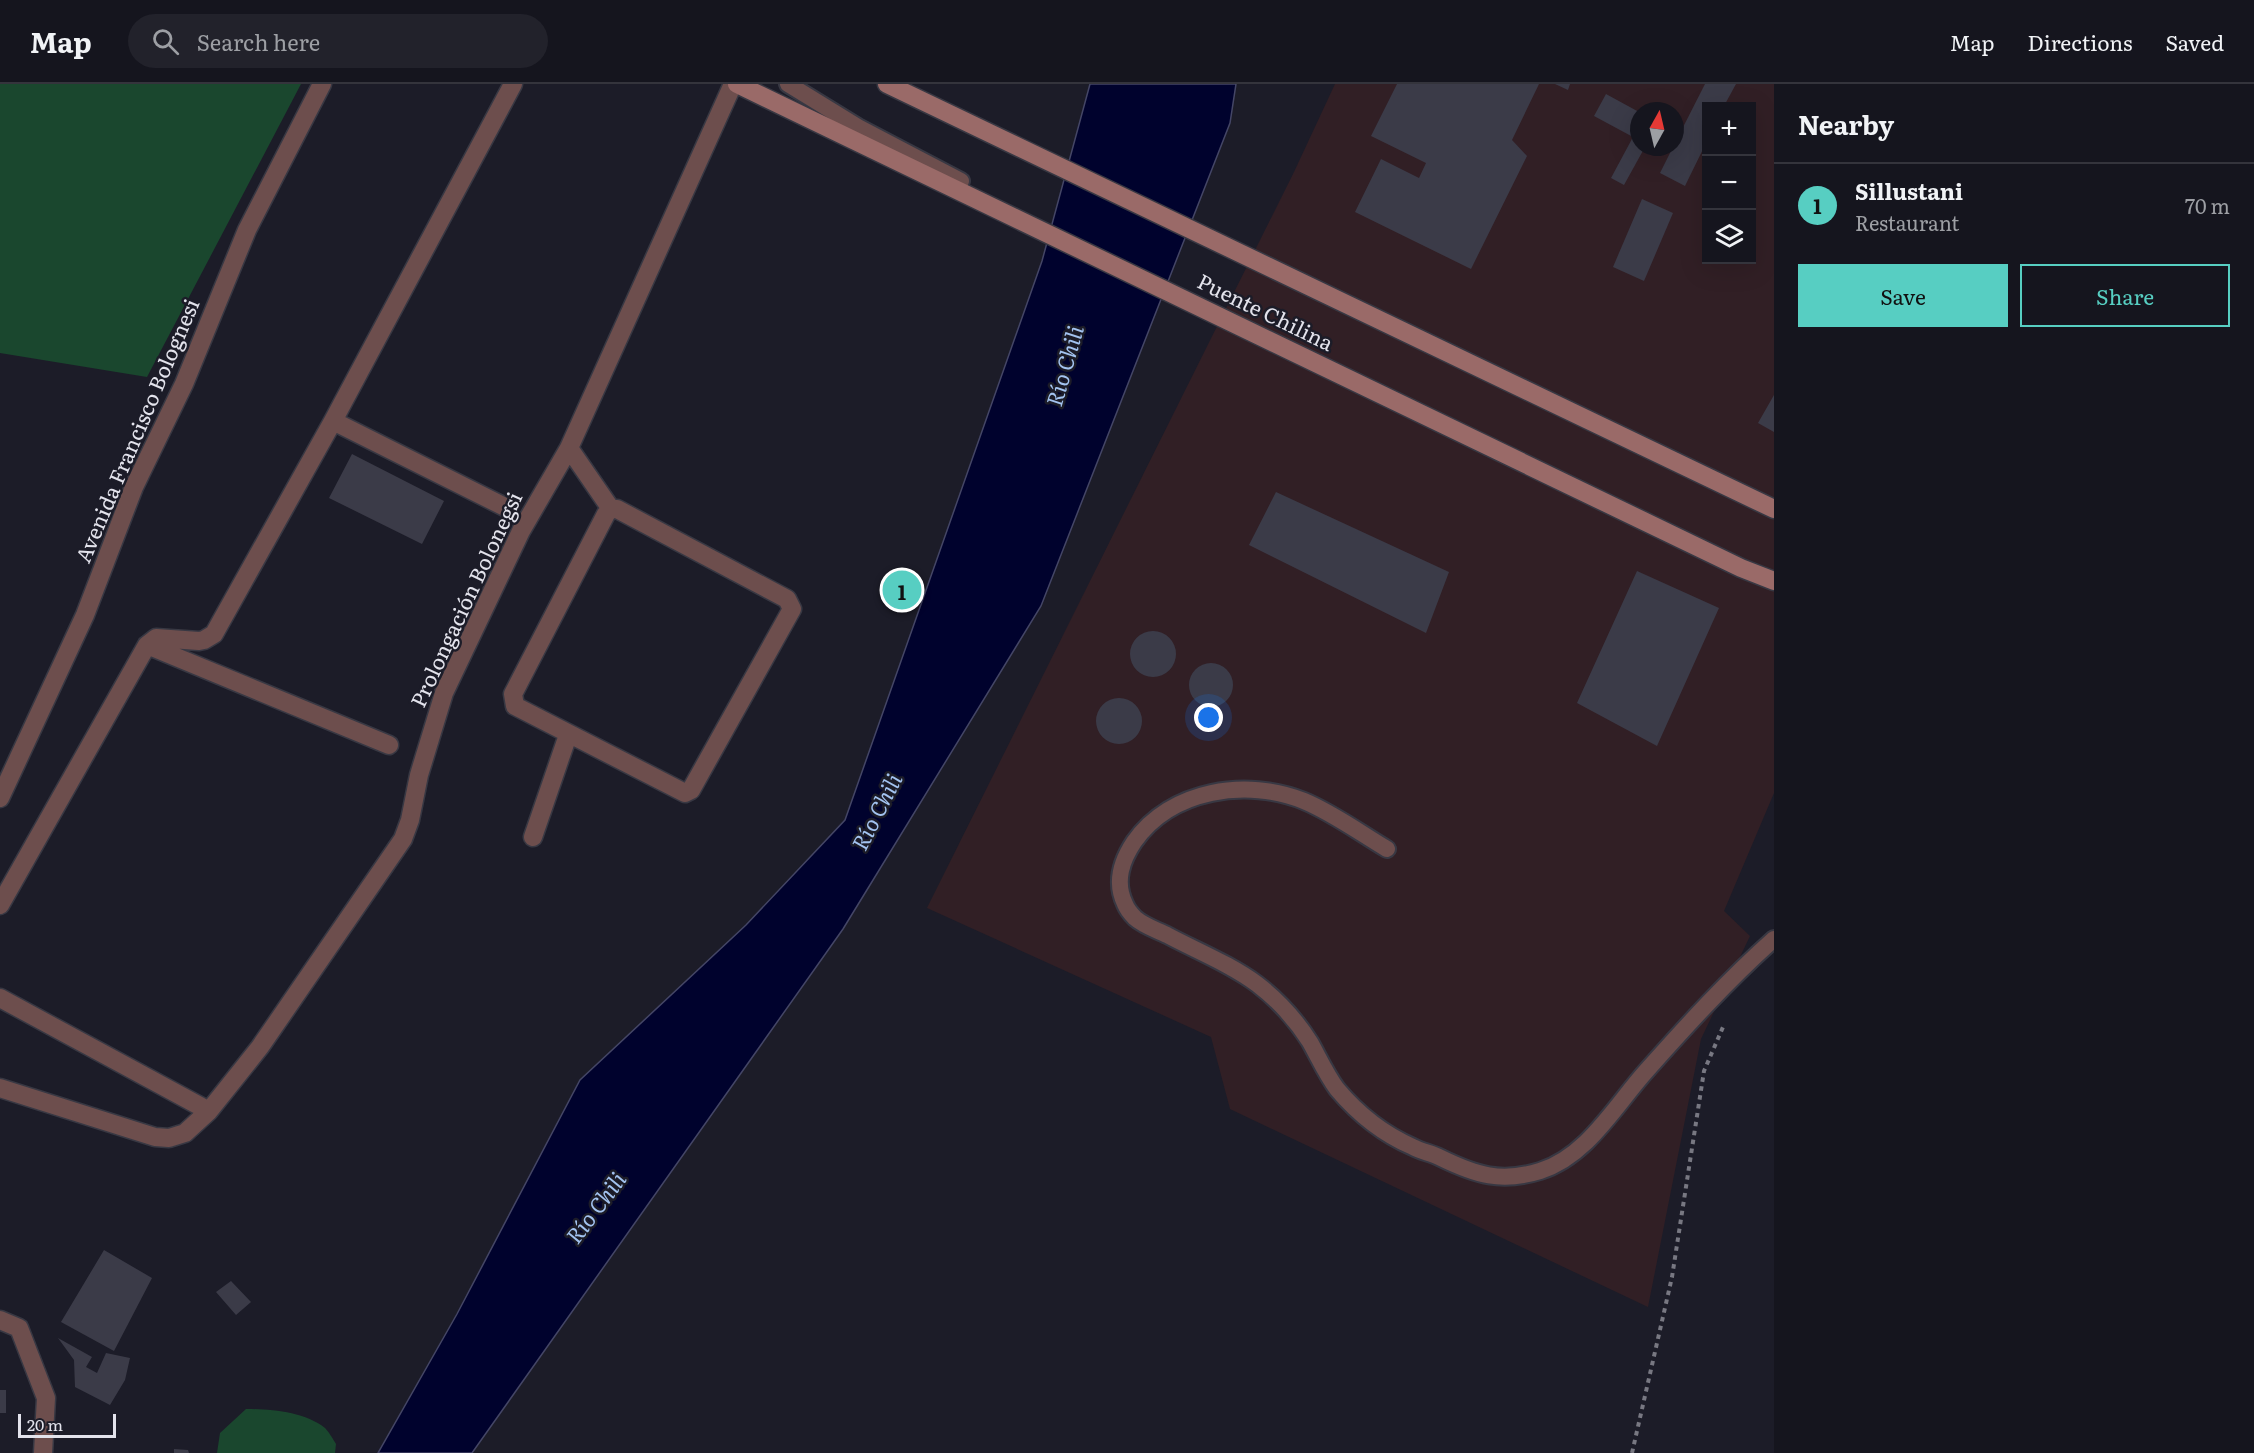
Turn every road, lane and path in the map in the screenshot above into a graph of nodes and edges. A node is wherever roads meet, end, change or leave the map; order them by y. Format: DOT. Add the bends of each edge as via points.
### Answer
graph roads {
  1 [pos="322,84"];
  2 [pos="513,84"];
  3 [pos="735,84"];
  4 [pos="788,84"];
  5 [pos="887,84"];
  6 [pos="961,181"];
  7 [pos="333,421"];
  8 [pos="569,448"];
  9 [pos="1774,508"];
  10 [pos="510,509"];
  11 [pos="611,509"];
  12 [pos="1774,581"];
  13 [pos="147,645"];
  14 [pos="568,735"];
  15 [pos="389,745"];
  16 [pos="0,798"];
  17 [pos="533,837"];
  18 [pos="1387,849"];
  19 [pos="0,905"];
  20 [pos="1774,939"];
  21 [pos="0,998"];
  22 [pos="1725,1020"];
  23 [pos="0,1088"];
  24 [pos="210,1111"];
  25 [pos="0,1320"];
  26 [pos="43,1453"];
  27 [pos="1632,1453"];
  1 -- 16 [label="street, Avenida Francisco Bolognesi" via="247,230 184,384 134,487 85,615"];
  2 -- 7 [label="street"];
  3 -- 8 [label="street, Prolongación Bolonegsi"];
  3 -- 12 [label="main road, Puente Chilina"];
  4 -- 6 [label="lane" via="858,127"];
  5 -- 9 [label="main road, Puente Chilina"];
  7 -- 10 [label="street"];
  7 -- 13 [label="street" via="214,634 204,640 156,638"];
  8 -- 11 [label="street"];
  8 -- 24 [label="street, Prolongación Bolonegsi" via="521,531 444,693 404,839 260,1047"];
  11 -- 14 [label="street" via="513,694 515,706"];
  11 -- 14 [label="street" via="787,599 792,609 691,790 685,794"];
  13 -- 15 [label="street"];
  13 -- 19 [label="street"];
  14 -- 17 [label="street"];
  18 -- 20 [label="lane" via="1302,800 1277,793 1225,790 1177,804 1140,833 1121,866 1121,892 1137,920 1231,969 1278,1003 1298,1024 1336,1087 1374,1125 1416,1149 1474,1173 1526,1174 1543,1170 1574,1153 1655,1061"];
  21 -- 24 [label="street"];
  22 -- 27 [label="path" via="1704,1071 1672,1277"];
  23 -- 24 [label="street, Prolongación Bolonegsi" via="155,1137 185,1133"];
  25 -- 26 [label="street" via="19,1328 46,1398"];
}
